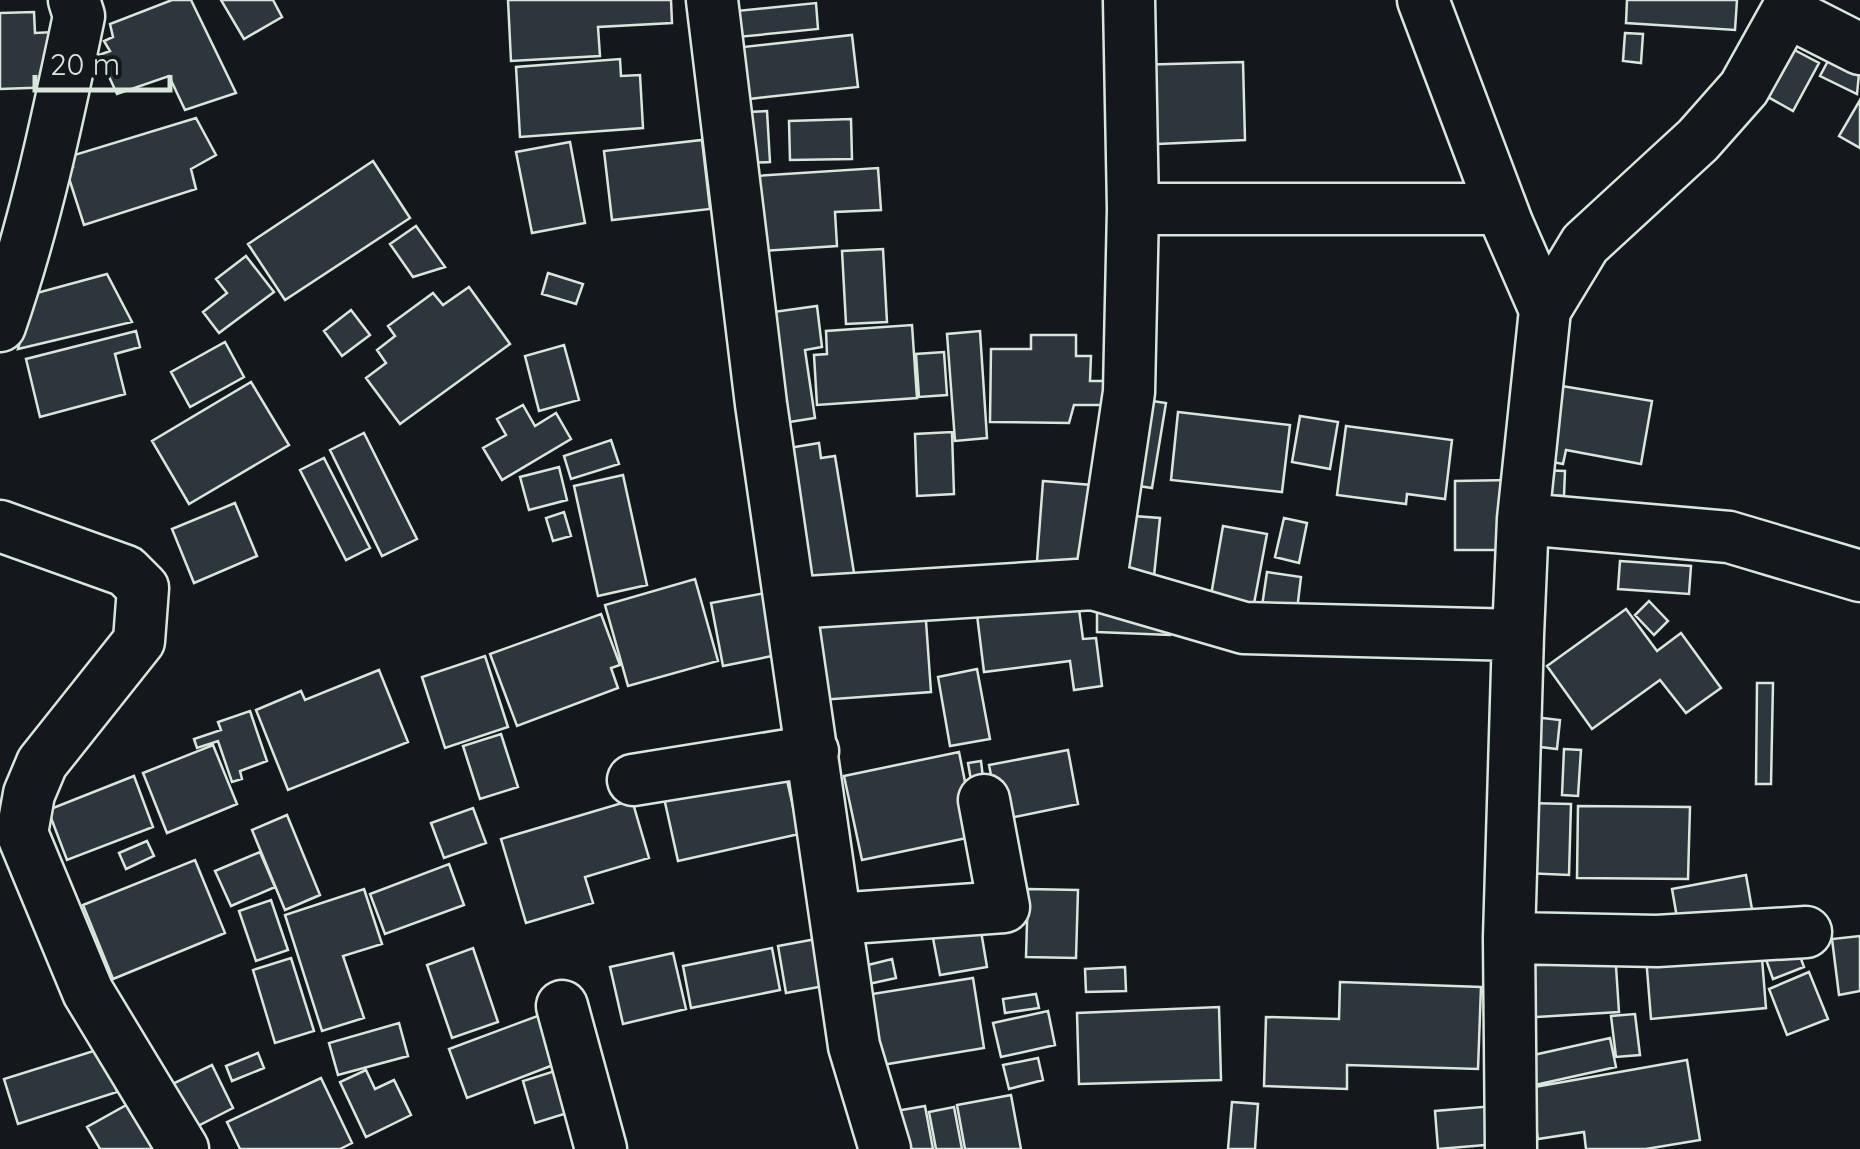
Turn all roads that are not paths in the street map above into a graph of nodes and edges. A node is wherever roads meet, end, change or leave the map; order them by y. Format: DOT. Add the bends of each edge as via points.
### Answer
graph roads {
  1 [pos="712,0"];
  2 [pos="1129,0"];
  3 [pos="1423,0"];
  4 [pos="83,5"];
  5 [pos="1791,6"];
  6 [pos="1860,48"];
  7 [pos="1133,208"];
  8 [pos="1502,209"];
  9 [pos="1545,310"];
  10 [pos="0,326"];
  11 [pos="1523,519"];
  12 [pos="0,526"];
  13 [pos="1860,576"];
  14 [pos="1100,586"];
  15 [pos="792,603"];
  16 [pos="1518,635"];
  17 [pos="813,751"];
  18 [pos="633,780"];
  19 [pos="984,800"];
  20 [pos="836,919"];
  21 [pos="1806,932"];
  22 [pos="1509,938"];
  23 [pos="562,1006"];
  24 [pos="183,1149"];
  25 [pos="602,1149"];
  26 [pos="885,1149"];
  27 [pos="1510,1149"];
  1 -- 15 [label="street"];
  2 -- 7 [label="street"];
  3 -- 8 [label="street"];
  4 -- 10 [label="street" via="27,249"];
  5 -- 6 [label="street"];
  5 -- 9 [label="street" via="1744,88 1585,244"];
  7 -- 8 [label="street"];
  7 -- 14 [label="street" via="1129,392"];
  8 -- 9 [label="street"];
  9 -- 11 [label="street"];
  11 -- 13 [label="street" via="1729,537"];
  11 -- 16 [label="street"];
  12 -- 24 [label="street" via="126,571 143,588 139,641 42,763 22,833 88,992"];
  14 -- 15 [label="street"];
  14 -- 16 [label="street" via="1244,628"];
  15 -- 17 [label="street"];
  16 -- 22 [label="street"];
  17 -- 18 [label="street"];
  17 -- 20 [label="street"];
  19 -- 20 [label="street" via="1004,907"];
  20 -- 26 [label="street" via="854,1046"];
  21 -- 22 [label="street"];
  22 -- 27 [label="street"];
  23 -- 25 [label="street"];
}
